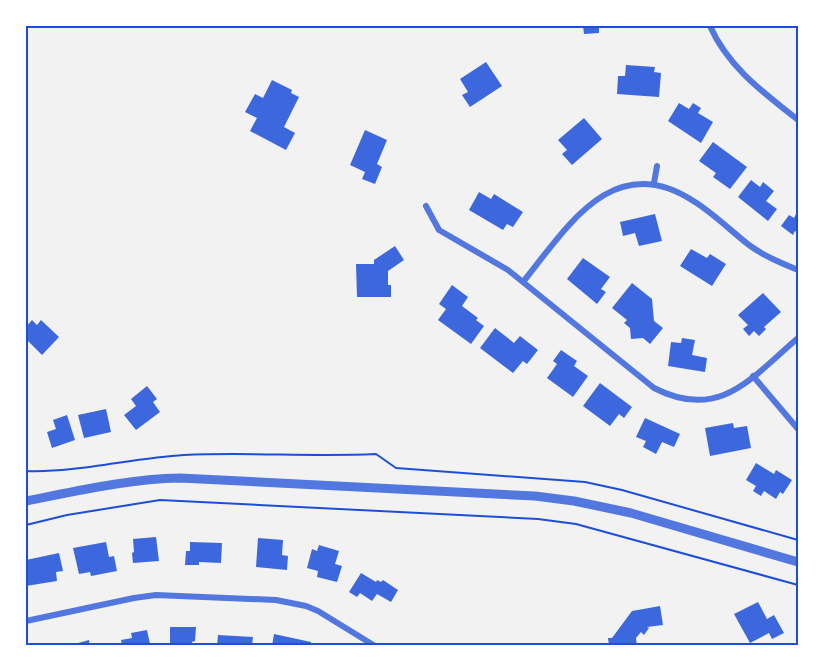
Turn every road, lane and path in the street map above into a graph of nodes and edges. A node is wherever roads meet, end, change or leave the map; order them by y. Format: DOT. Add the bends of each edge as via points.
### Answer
graph roads {
  1 [pos="710,26"];
  2 [pos="798,120"];
  3 [pos="657,166"];
  4 [pos="654,183"];
  5 [pos="426,206"];
  6 [pos="798,270"];
  7 [pos="523,282"];
  8 [pos="798,338"];
  9 [pos="753,376"];
  10 [pos="798,429"];
  11 [pos="26,471"];
  12 [pos="26,501"];
  13 [pos="26,525"];
  14 [pos="798,540"];
  15 [pos="798,562"];
  16 [pos="798,585"];
  17 [pos="26,621"];
  18 [pos="375,645"];
  1 -- 2 [label="street" via="742,72"];
  3 -- 4 [label="street"];
  4 -- 6 [label="street" via="696,202 750,245"];
  4 -- 7 [label="street" via="614,190 589,204"];
  5 -- 7 [label="street" via="439,230"];
  7 -- 9 [label="street" via="669,396 713,400"];
  8 -- 9 [label="street"];
  9 -- 10 [label="street"];
  11 -- 14 [label="path" via="185,455 376,454 396,468 585,482"];
  12 -- 15 [label="street" via="109,485 180,478 535,496 620,511"];
  13 -- 16 [label="path" via="160,500 538,519 576,524"];
  17 -- 18 [label="street" via="156,596 276,600 318,611"];
}
